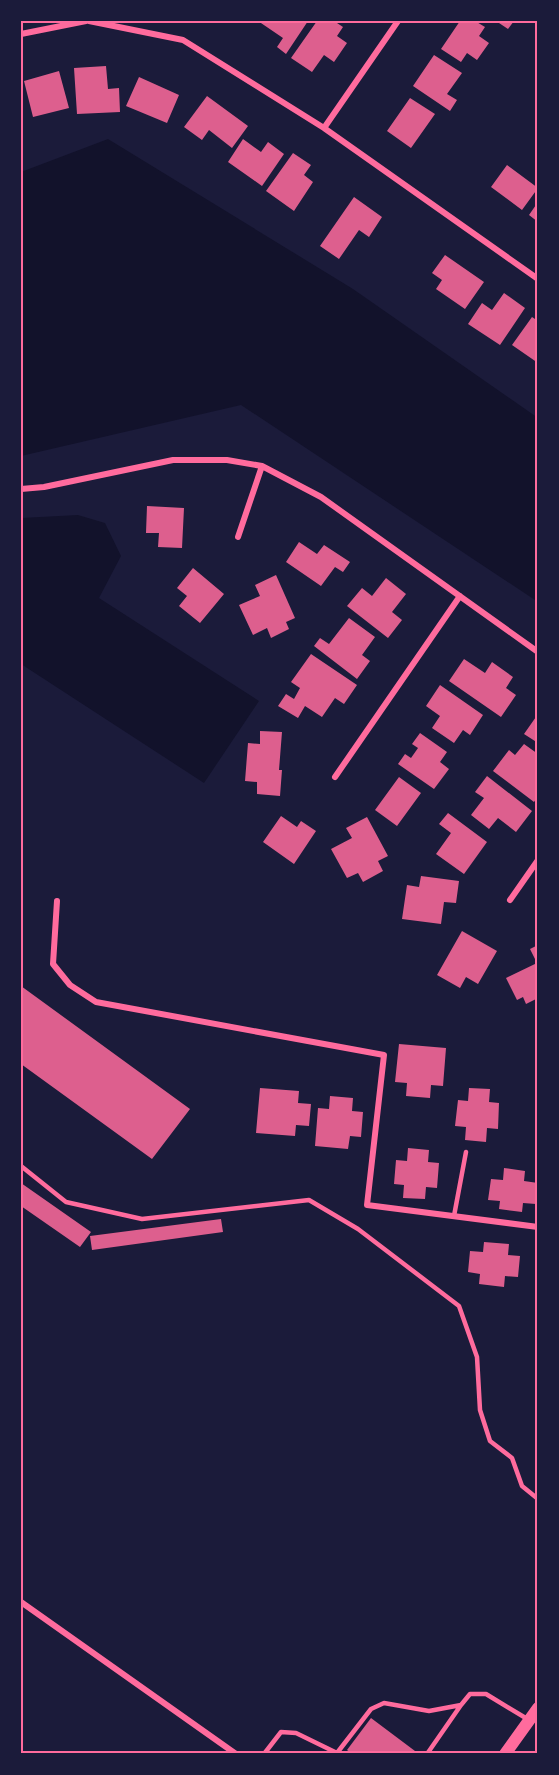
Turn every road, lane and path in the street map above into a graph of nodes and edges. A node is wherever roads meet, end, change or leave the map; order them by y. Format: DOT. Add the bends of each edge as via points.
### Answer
graph roads {
  1 [pos="87,21"];
  2 [pos="398,21"];
  3 [pos="21,34"];
  4 [pos="324,129"];
  5 [pos="538,279"];
  6 [pos="262,466"];
  7 [pos="21,489"];
  8 [pos="238,537"];
  9 [pos="460,596"];
  10 [pos="538,652"];
  11 [pos="334,777"];
  12 [pos="538,860"];
  13 [pos="510,900"];
  14 [pos="57,901"];
  15 [pos="466,1152"];
  16 [pos="21,1166"];
  17 [pos="454,1216"];
  18 [pos="538,1227"];
  19 [pos="538,1499"];
  20 [pos="21,1602"];
  21 [pos="461,1705"];
  22 [pos="538,1708"];
  23 [pos="529,1720"];
  24 [pos="236,1754"];
  25 [pos="264,1754"];
  26 [pos="337,1754"];
  27 [pos="427,1754"];
  28 [pos="505,1754"];
  1 -- 3 [label="street"];
  1 -- 4 [label="street" via="183,40"];
  2 -- 4 [label="street"];
  4 -- 5 [label="street"];
  6 -- 7 [label="street" via="227,460 173,460"];
  6 -- 8 [label="street"];
  6 -- 9 [label="street" via="321,498"];
  9 -- 10 [label="street"];
  9 -- 11 [label="street"];
  12 -- 13 [label="street"];
  14 -- 17 [label="street" via="54,964 70,985 96,1002 384,1055 367,1205"];
  15 -- 17 [label="lane"];
  16 -- 19 [label="lane" via="66,1202 142,1219 309,1200 358,1229 459,1306 477,1357 480,1410 490,1442 512,1458 522,1486"];
  17 -- 18 [label="street"];
  20 -- 24 [label="street"];
  21 -- 23 [label="lane" via="470,1694 486,1694"];
  21 -- 26 [label="lane" via="429,1711 384,1703 371,1709"];
  21 -- 27 [label="lane"];
  22 -- 23 [label="main road"];
  23 -- 28 [label="main road"];
  25 -- 26 [label="lane" via="281,1732 296,1733"];
}
